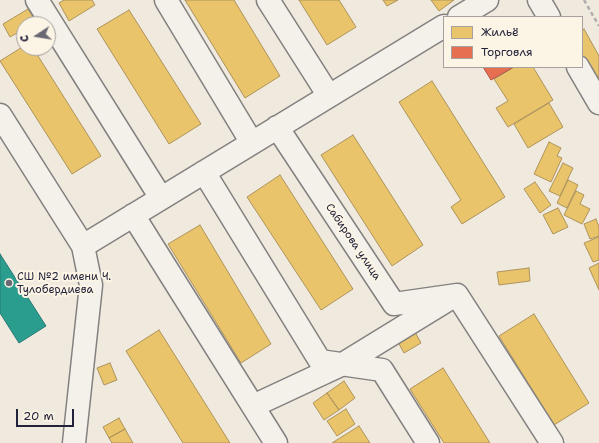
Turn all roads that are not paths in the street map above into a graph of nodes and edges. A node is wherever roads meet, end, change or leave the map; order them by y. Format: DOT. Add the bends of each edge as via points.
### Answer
graph roads {
  1 [pos="37,0"];
  2 [pos="166,0"];
  3 [pos="268,0"];
  4 [pos="487,0"];
  5 [pos="539,0"];
  6 [pos="461,16"];
  7 [pos="548,16"];
  8 [pos="443,27"];
  9 [pos="579,68"];
  10 [pos="329,96"];
  11 [pos="599,103"];
  12 [pos="0,114"];
  13 [pos="277,127"];
  14 [pos="252,143"];
  15 [pos="204,172"];
  16 [pos="161,198"];
  17 [pos="133,216"];
  18 [pos="83,246"];
  19 [pos="457,294"];
  20 [pos="343,364"];
  21 [pos="253,406"];
  22 [pos="74,443"];
  23 [pos="276,443"];
  24 [pos="428,443"];
  25 [pos="552,443"];
  1 -- 16 [label="street"];
  2 -- 14 [label="street"];
  3 -- 10 [label="street"];
  4 -- 6 [label="street"];
  5 -- 7 [label="street"];
  8 -- 10 [label="street"];
  9 -- 11 [label="street"];
  10 -- 13 [label="street"];
  12 -- 18 [label="street"];
  13 -- 14 [label="street"];
  13 -- 19 [label="street, Сабирова улица" via="394,304"];
  14 -- 15 [label="street"];
  15 -- 16 [label="street"];
  15 -- 20 [label="street" via="320,361"];
  16 -- 17 [label="street"];
  17 -- 18 [label="street"];
  17 -- 21 [label="street"];
  18 -- 22 [label="street" via="91,285"];
  19 -- 20 [label="street"];
  19 -- 25 [label="street"];
  20 -- 21 [label="street"];
  20 -- 24 [label="street" via="382,370"];
  21 -- 23 [label="street"];
}
